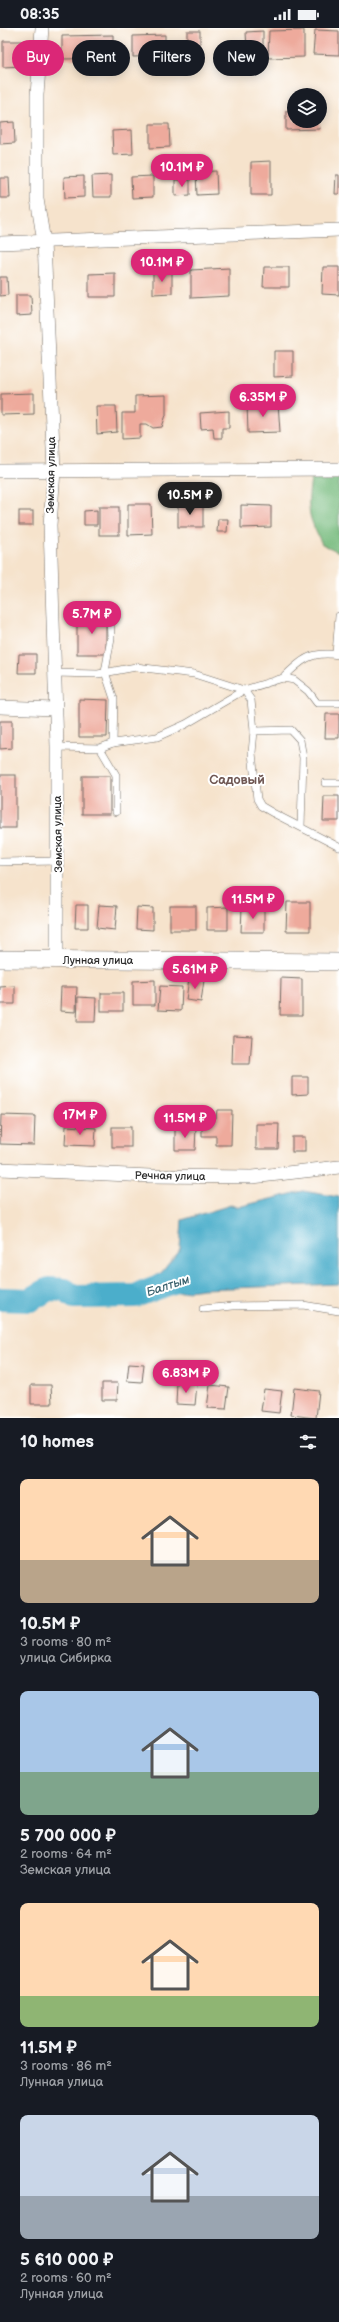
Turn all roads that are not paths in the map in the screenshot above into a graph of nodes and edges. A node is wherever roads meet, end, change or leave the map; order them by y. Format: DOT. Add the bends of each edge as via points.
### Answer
graph roads {
  1 [pos="42,28"];
  2 [pos="339,230"];
  3 [pos="44,242"];
  4 [pos="0,243"];
  5 [pos="339,469"];
  6 [pos="54,471"];
  7 [pos="0,472"];
  8 [pos="339,616"];
  9 [pos="110,618"];
  10 [pos="337,654"];
  11 [pos="105,672"];
  12 [pos="54,673"];
  13 [pos="283,678"];
  14 [pos="244,690"];
  15 [pos="339,703"];
  16 [pos="0,707"];
  17 [pos="55,708"];
  18 [pos="254,731"];
  19 [pos="113,743"];
  20 [pos="57,747"];
  21 [pos="100,748"];
  22 [pos="325,783"];
  23 [pos="339,783"];
  24 [pos="116,812"];
  25 [pos="301,827"];
  26 [pos="339,847"];
  27 [pos="58,861"];
  28 [pos="0,862"];
  29 [pos="0,959"];
  30 [pos="58,960"];
  31 [pos="339,962"];
  32 [pos="339,1167"];
  33 [pos="0,1169"];
  34 [pos="203,1309"];
  35 [pos="339,1311"];
  1 -- 3 [label="street, Земская улица" via="37,95 37,199"];
  2 -- 3 [label="street"];
  3 -- 4 [label="street"];
  3 -- 6 [label="street, Земская улица"];
  5 -- 6 [label="street"];
  6 -- 7 [label="street"];
  6 -- 12 [label="street, Земская улица" via="50,525"];
  8 -- 10 [label="lane"];
  9 -- 11 [label="lane" via="110,644"];
  10 -- 13 [label="lane" via="313,654 302,659"];
  11 -- 12 [label="lane"];
  11 -- 14 [label="lane" via="136,667 173,670"];
  11 -- 19 [label="lane" via="114,699"];
  12 -- 17 [label="street, Земская улица"];
  13 -- 14 [label="lane"];
  13 -- 15 [label="lane" via="294,680 304,687 317,703"];
  14 -- 18 [label="lane" via="252,700"];
  14 -- 19 [label="lane" via="186,724 157,737"];
  16 -- 17 [label="street"];
  17 -- 20 [label="street, Земская улица"];
  18 -- 25 [label="lane" via="252,753 257,799 267,809"];
  18 -- 25 [label="lane" via="291,730 300,740 303,758"];
  19 -- 21 [label="lane"];
  20 -- 21 [label="lane"];
  20 -- 27 [label="street, Земская улица"];
  21 -- 24 [label="lane" via="116,775"];
  22 -- 23 [label="lane"];
  25 -- 26 [label="lane"];
  27 -- 28 [label="lane"];
  27 -- 30 [label="street, Земская улица"];
  29 -- 30 [label="street, Лунная улица"];
  30 -- 31 [label="street, Лунная улица"];
  32 -- 33 [label="street, Речная улица" via="252,1177 150,1176"];
  34 -- 35 [label="lane" via="303,1305"];
}
